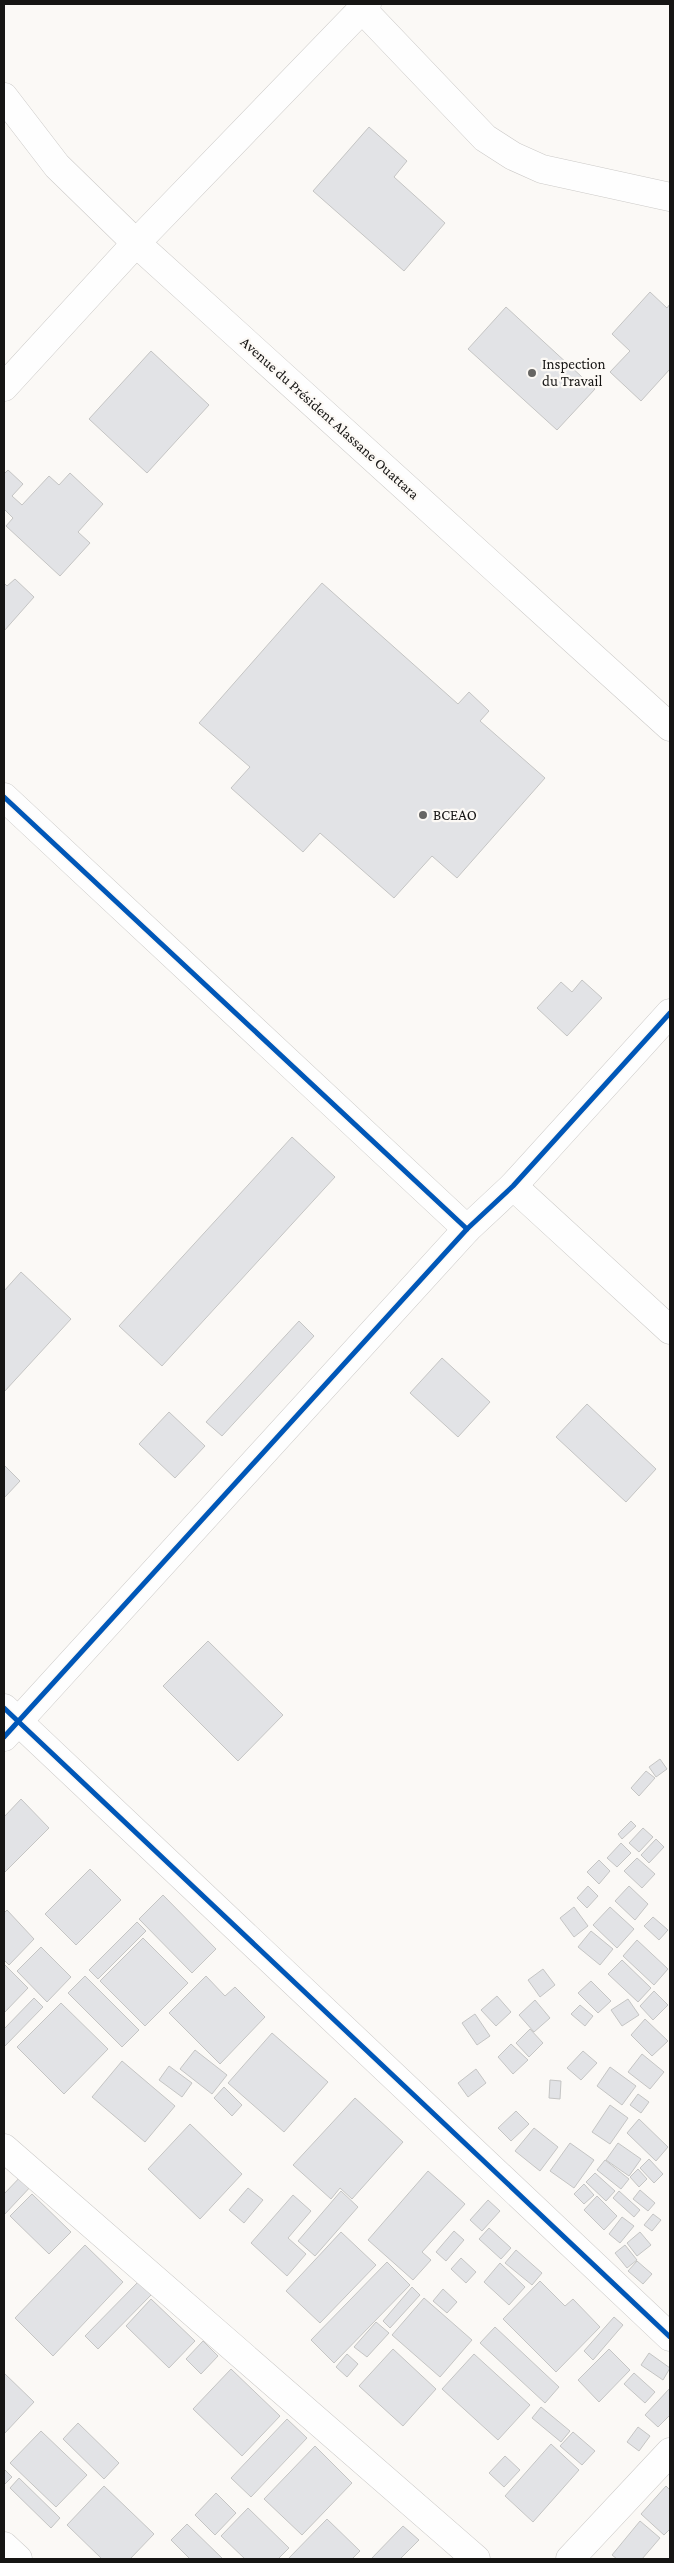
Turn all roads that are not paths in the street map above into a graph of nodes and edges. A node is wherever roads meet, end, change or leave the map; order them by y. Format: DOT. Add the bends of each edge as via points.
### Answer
graph roads {
  1 [pos="364,6"];
  2 [pos="4,97"];
  3 [pos="670,197"];
  4 [pos="136,243"];
  5 [pos="4,387"];
  6 [pos="670,727"];
  7 [pos="4,797"];
  8 [pos="670,1013"];
  9 [pos="513,1186"];
  10 [pos="467,1229"];
  11 [pos="670,1330"];
  12 [pos="9,1722"];
  13 [pos="4,2148"];
  14 [pos="670,2337"];
  15 [pos="670,2452"];
  16 [pos="4,2546"];
  17 [pos="18,2559"];
  18 [pos="476,2559"];
  19 [pos="570,2559"];
  1 -- 3 [label="street" via="485,138 513,156 542,169"];
  1 -- 4 [label="street"];
  2 -- 4 [label="street, Avenue du Président Alassane Ouattara" via="57,166"];
  4 -- 5 [label="street"];
  4 -- 6 [label="street, Avenue du Président Alassane Ouattara"];
  7 -- 10 [label="street"];
  8 -- 9 [label="street"];
  9 -- 10 [label="street"];
  9 -- 11 [label="street"];
  10 -- 12 [label="street"];
  12 -- 14 [label="street"];
  13 -- 18 [label="street"];
  15 -- 19 [label="street"];
  16 -- 17 [label="street"];
}
